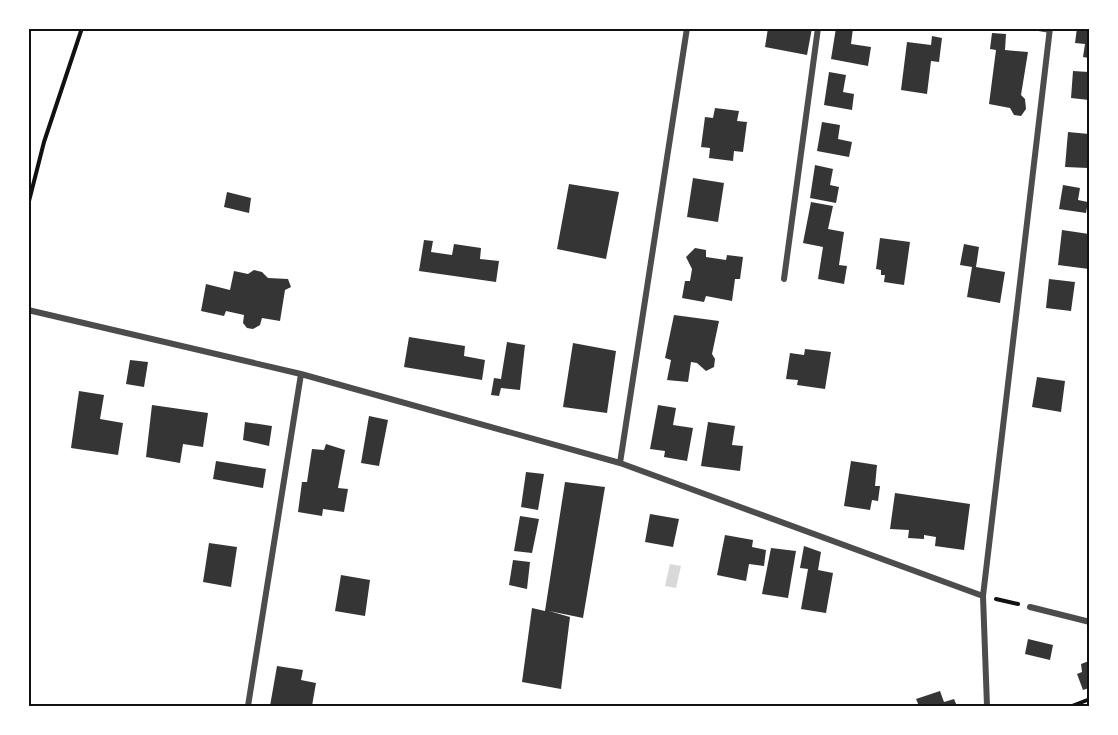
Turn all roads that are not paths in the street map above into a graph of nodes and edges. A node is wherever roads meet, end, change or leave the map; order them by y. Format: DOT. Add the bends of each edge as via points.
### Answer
graph roads {
  1 [pos="687,28"];
  2 [pos="818,28"];
  3 [pos="1039,28"];
  4 [pos="1050,29"];
  5 [pos="784,279"];
  6 [pos="28,310"];
  7 [pos="301,374"];
  8 [pos="620,463"];
  9 [pos="983,596"];
  10 [pos="1030,607"];
  11 [pos="1089,622"];
  12 [pos="248,706"];
  13 [pos="987,706"];
  1 -- 8 [label="street"];
  2 -- 5 [label="street"];
  3 -- 4 [label="street"];
  4 -- 9 [label="street"];
  6 -- 7 [label="street"];
  7 -- 8 [label="street"];
  7 -- 12 [label="street"];
  8 -- 9 [label="street"];
  9 -- 13 [label="street"];
  10 -- 11 [label="street"];
}
